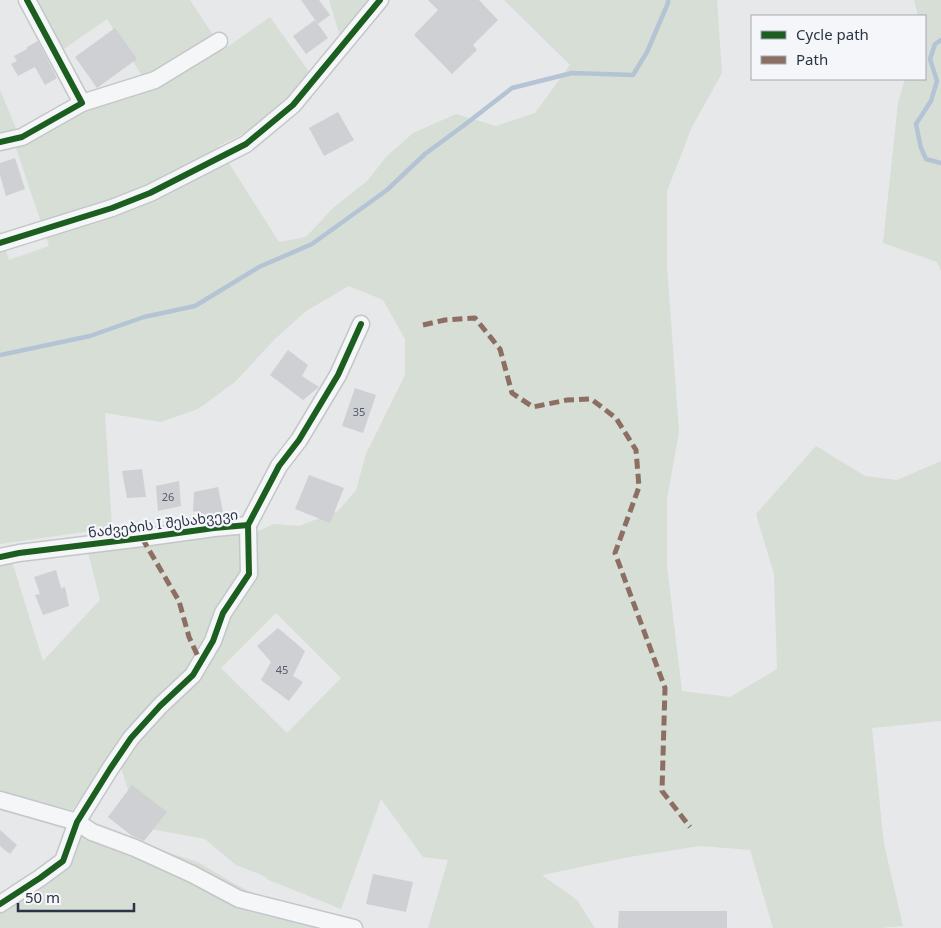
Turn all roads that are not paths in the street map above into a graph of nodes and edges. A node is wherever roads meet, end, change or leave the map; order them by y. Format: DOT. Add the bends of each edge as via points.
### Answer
graph roads {
  1 [pos="27,0"];
  2 [pos="380,0"];
  3 [pos="219,41"];
  4 [pos="82,104"];
  5 [pos="0,142"];
  6 [pos="0,243"];
  7 [pos="361,324"];
  8 [pos="248,525"];
  9 [pos="0,557"];
  10 [pos="0,800"];
  11 [pos="77,822"];
  12 [pos="0,904"];
  13 [pos="354,928"];
  1 -- 4 [label="street"];
  2 -- 6 [label="street" via="294,105 246,144 158,189 112,208"];
  3 -- 4 [label="street" via="155,80"];
  4 -- 5 [label="street" via="22,137"];
  7 -- 8 [label="street, ნაძვების I შესახვევი" via="338,375 299,440 279,466"];
  8 -- 9 [label="street, ნაძვების I შესახვევი"];
  8 -- 11 [label="street" via="249,574 223,613 201,664 131,738"];
  10 -- 11 [label="street"];
  11 -- 12 [label="street" via="63,860"];
  11 -- 13 [label="street" via="92,832 135,848 239,899"];
}
